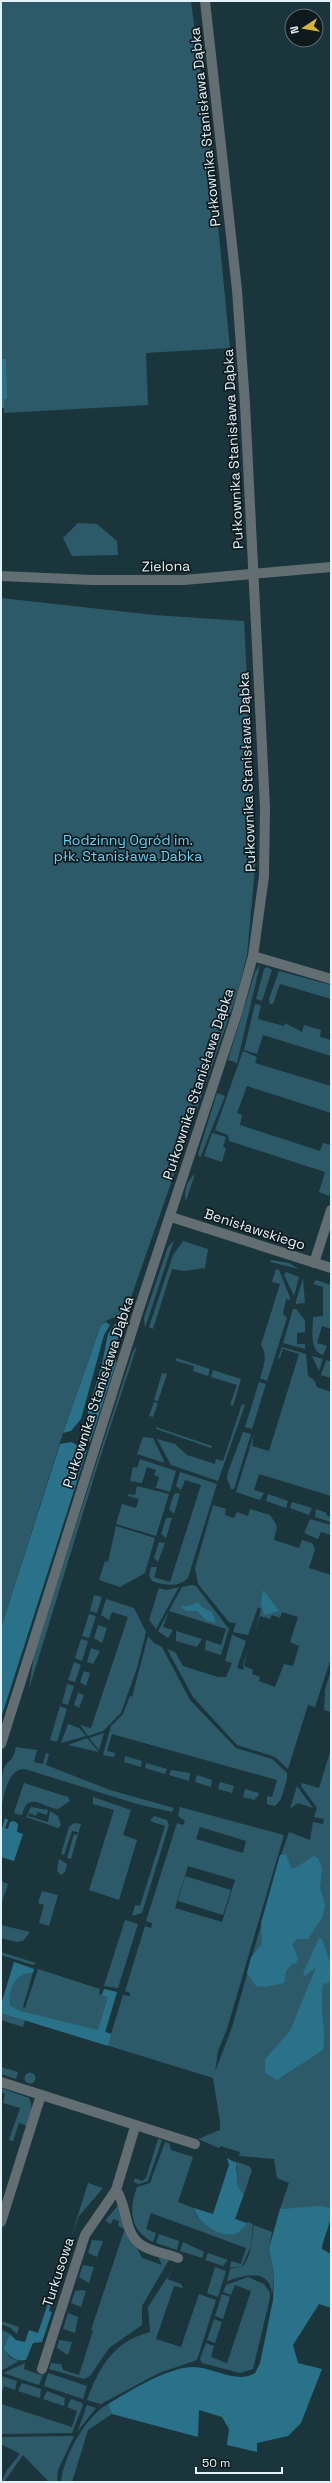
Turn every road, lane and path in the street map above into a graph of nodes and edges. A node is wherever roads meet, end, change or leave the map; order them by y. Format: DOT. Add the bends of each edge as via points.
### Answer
graph roads {
  1 [pos="205,1"];
  2 [pos="331,567"];
  3 [pos="255,574"];
  4 [pos="1,576"];
  5 [pos="253,956"];
  6 [pos="331,979"];
  7 [pos="331,1210"];
  8 [pos="171,1217"];
  9 [pos="314,1263"];
  10 [pos="331,1268"];
  11 [pos="1,1744"];
  12 [pos="1,2082"];
  13 [pos="41,2095"];
  14 [pos="135,2127"];
  15 [pos="195,2144"];
  16 [pos="116,2190"];
  17 [pos="1,2222"];
  18 [pos="178,2258"];
  19 [pos="42,2369"];
  1 -- 3 [label="street, Pułkownika Stanisława Dąbka" via="237,290"];
  2 -- 3 [label="street, Zielona"];
  3 -- 4 [label="street, Zielona" via="159,580"];
  3 -- 5 [label="street, Pułkownika Stanisława Dąbka" via="266,850"];
  5 -- 6 [label="street"];
  5 -- 8 [label="street, Pułkownika Stanisława Dąbka"];
  7 -- 9 [label="street"];
  8 -- 9 [label="street, Benisławskiego"];
  8 -- 11 [label="street, Pułkownika Stanisława Dąbka"];
  9 -- 10 [label="street, Benisławskiego"];
  12 -- 13 [label="street"];
  13 -- 14 [label="street"];
  13 -- 17 [label="street"];
  14 -- 15 [label="street"];
  14 -- 16 [label="street, Turkusowa"];
  16 -- 18 [label="street" via="128,2226 136,2240 147,2248"];
  16 -- 19 [label="street, Turkusowa" via="85,2235"];
}
